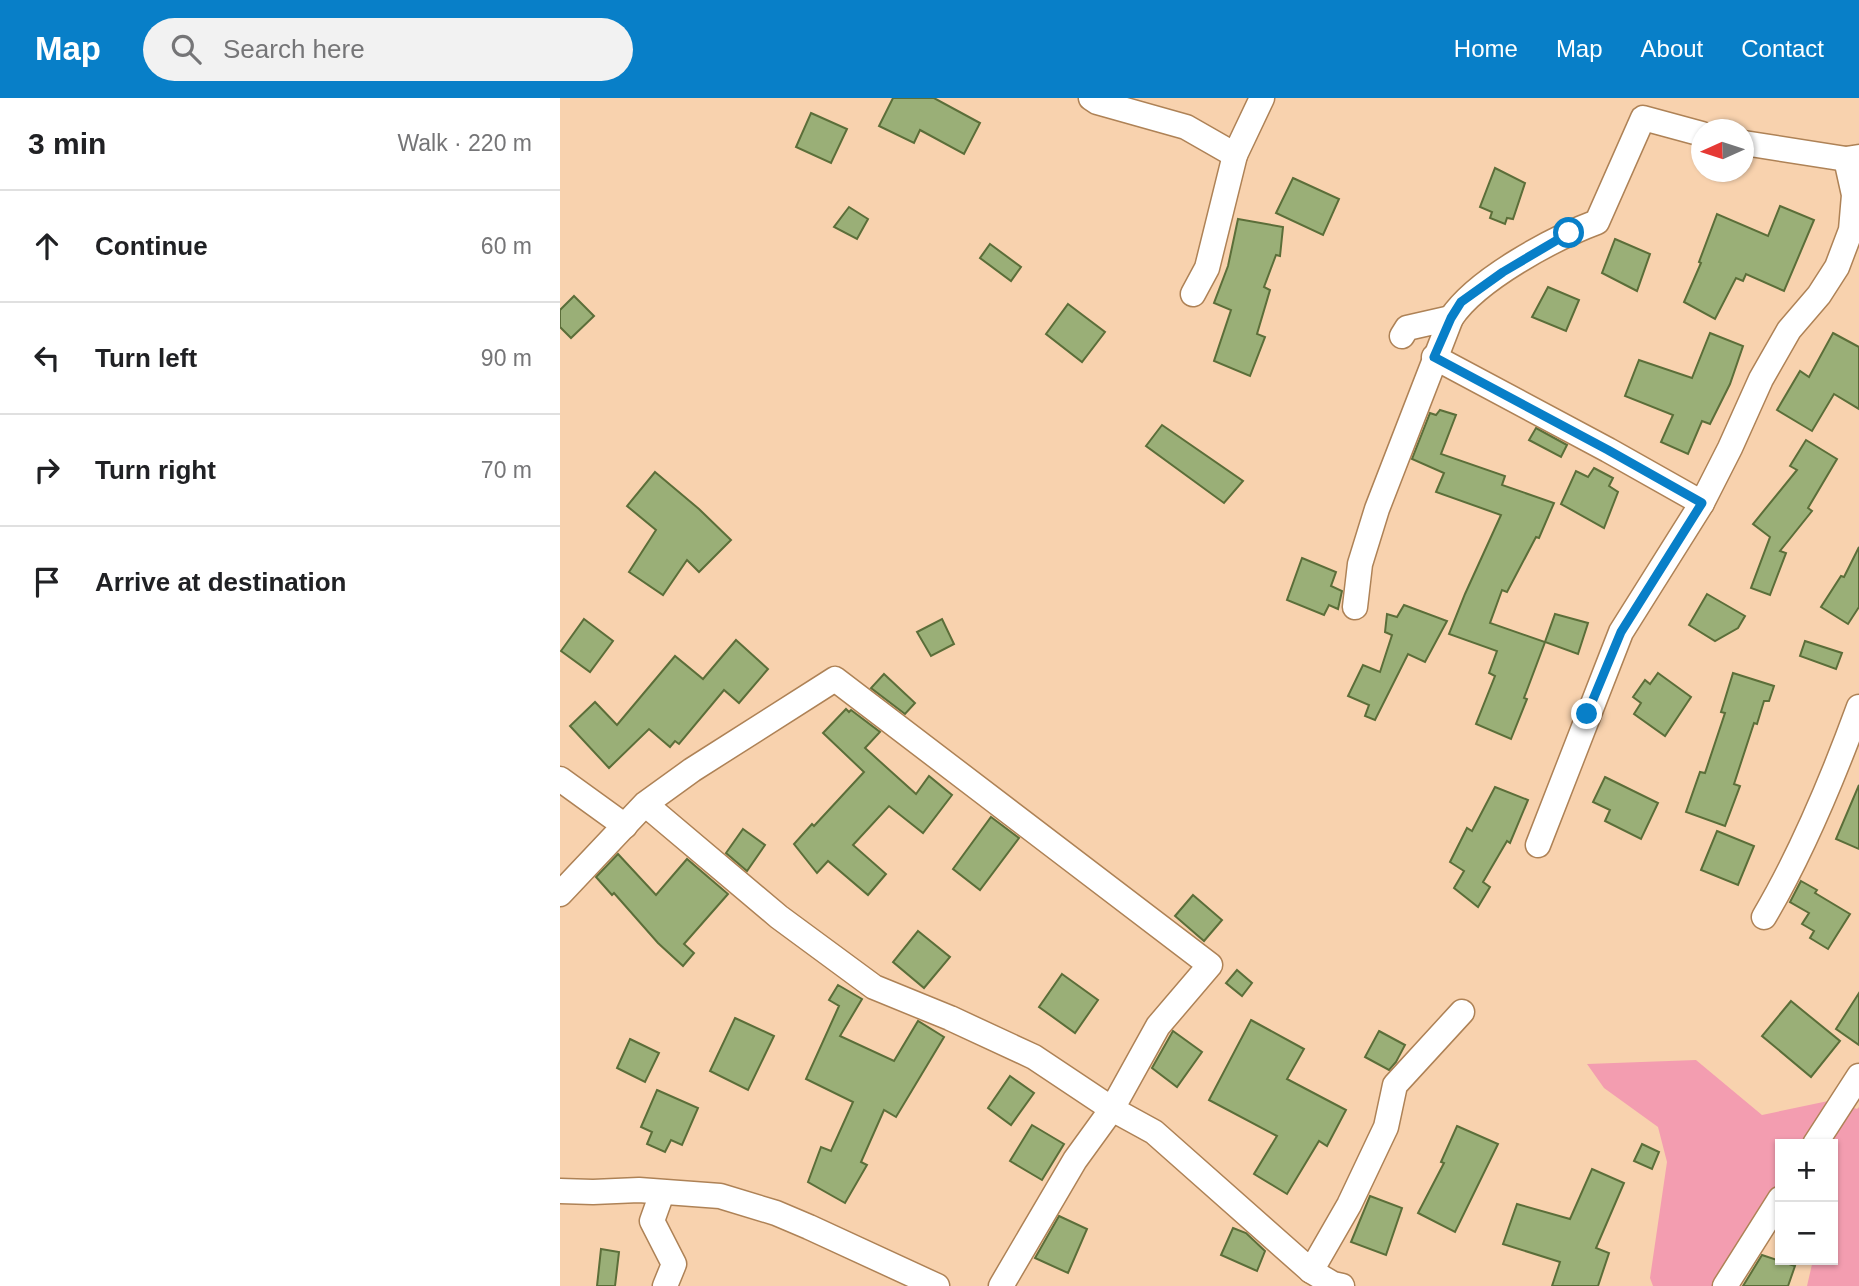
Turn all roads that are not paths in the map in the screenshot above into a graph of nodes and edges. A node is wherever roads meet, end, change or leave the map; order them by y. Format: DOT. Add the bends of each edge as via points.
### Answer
graph roads {
  1 [pos="1091,98"];
  2 [pos="1262,98"];
  3 [pos="1646,108"];
  4 [pos="1691,129"];
  5 [pos="1754,145"];
  6 [pos="1235,155"];
  7 [pos="1853,158"];
  8 [pos="1193,294"];
  9 [pos="1451,318"];
  10 [pos="1402,336"];
  11 [pos="1434,357"];
  12 [pos="1702,503"];
  13 [pos="1355,607"];
  14 [pos="1859,707"];
  15 [pos="560,779"];
  16 [pos="645,804"];
  17 [pos="625,825"];
  18 [pos="1538,845"];
  19 [pos="560,894"];
  20 [pos="1764,917"];
  21 [pos="1462,1012"];
  22 [pos="1859,1076"];
  23 [pos="1112,1109"];
  24 [pos="1818,1139"];
  25 [pos="560,1191"];
  26 [pos="662,1194"];
  27 [pos="1778,1202"];
  28 [pos="1311,1271"];
  29 [pos="665,1286"];
  30 [pos="937,1286"];
  31 [pos="1001,1286"];
  32 [pos="1342,1286"];
  33 [pos="1725,1286"];
  1 -- 6 [label="street" via="1186,127"];
  2 -- 6 [label="street"];
  3 -- 4 [label="street"];
  3 -- 9 [label="street" via="1597,222 1503,272 1461,302"];
  5 -- 7 [label="street"];
  6 -- 8 [label="street" via="1207,268"];
  7 -- 12 [label="street" via="1851,230 1837,267 1789,330"];
  9 -- 10 [label="street" via="1407,328"];
  9 -- 11 [label="street"];
  11 -- 12 [label="street"];
  11 -- 13 [label="street" via="1377,509 1360,564"];
  12 -- 18 [label="street" via="1621,632"];
  14 -- 20 [label="street" via="1791,869"];
  15 -- 17 [label="street"];
  16 -- 17 [label="street"];
  16 -- 23 [label="street" via="779,917 874,988 1034,1057"];
  16 -- 23 [label="street" via="835,679 1210,965 1158,1026"];
  17 -- 19 [label="street"];
  21 -- 28 [label="street" via="1395,1085 1386,1127"];
  22 -- 24 [label="street"];
  23 -- 28 [label="street" via="1154,1132"];
  23 -- 31 [label="street" via="1075,1160"];
  25 -- 26 [label="street"];
  26 -- 29 [label="street" via="652,1221 674,1264"];
  26 -- 30 [label="street" via="720,1196 776,1213"];
  27 -- 33 [label="street"];
  28 -- 32 [label="street"];
}
